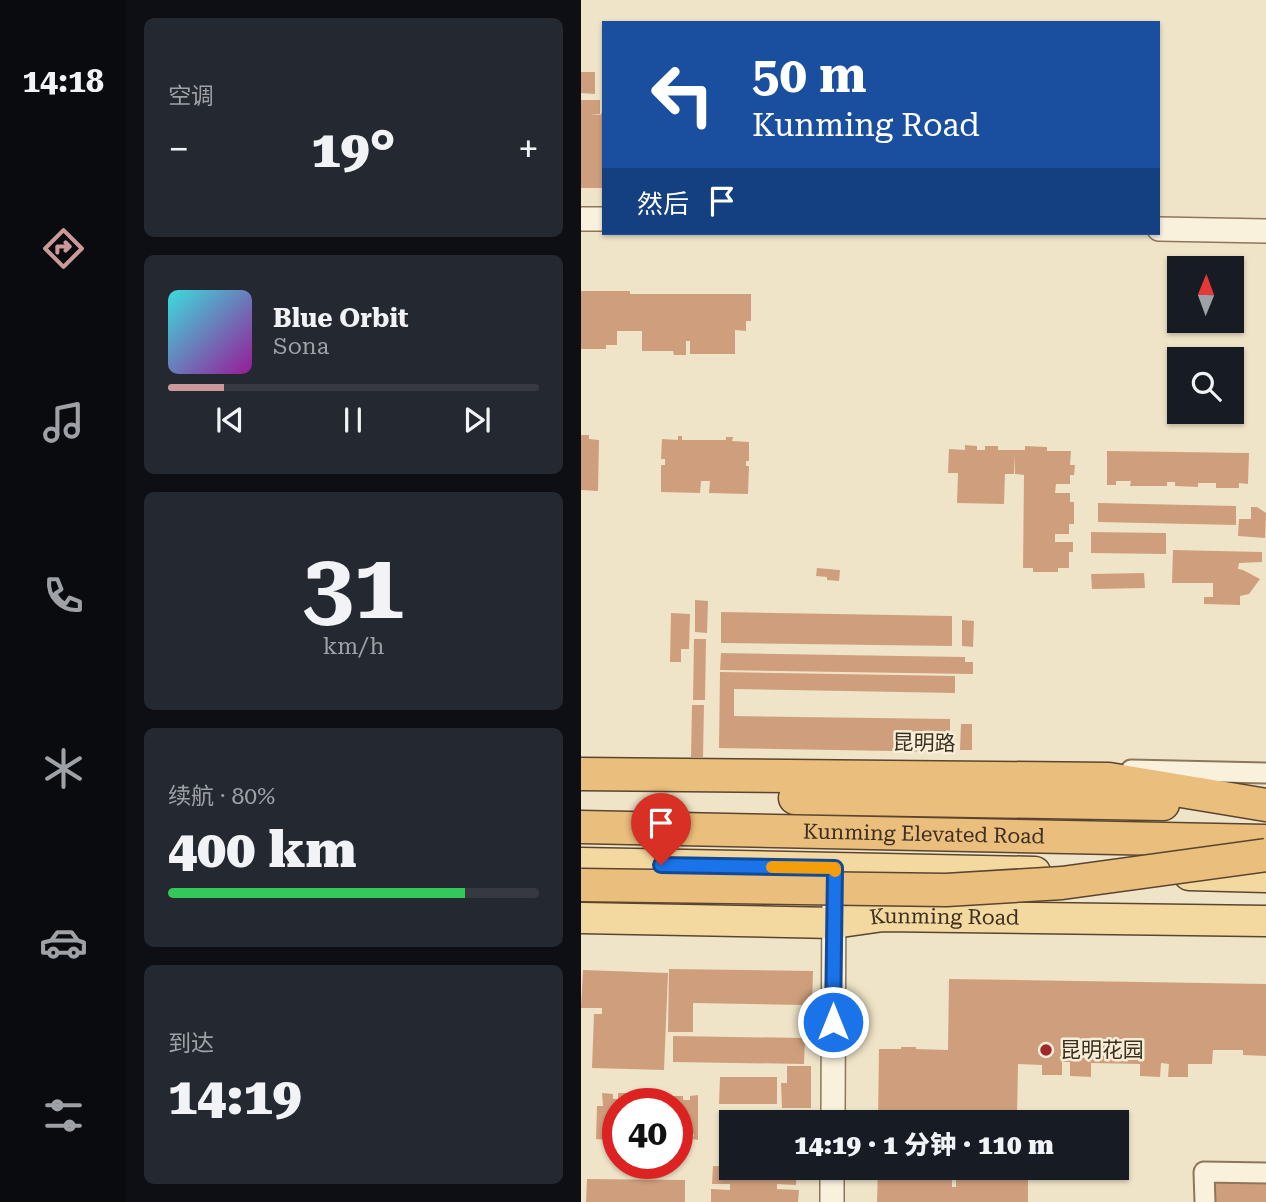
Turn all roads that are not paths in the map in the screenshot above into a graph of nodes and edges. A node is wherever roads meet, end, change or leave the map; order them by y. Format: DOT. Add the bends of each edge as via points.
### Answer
graph roads {
  1 [pos="581,219"];
  2 [pos="602,219"];
  3 [pos="1160,229"];
  4 [pos="1266,231"];
  5 [pos="581,759"];
  6 [pos="1266,773"];
  7 [pos="581,775"];
  8 [pos="581,794"];
  9 [pos="1266,805"];
  10 [pos="581,827"];
  11 [pos="1266,841"];
  12 [pos="1266,855"];
  13 [pos="581,863"];
  14 [pos="835,868"];
  15 [pos="1266,877"];
  16 [pos="581,885"];
  17 [pos="581,918"];
  18 [pos="1266,921"];
  19 [pos="834,923"];
  20 [pos="832,1110"];
  21 [pos="1266,1173"];
  22 [pos="832,1180"];
  23 [pos="832,1202"];
  24 [pos="1205,1202"];
  1 -- 2 [label="street"];
  3 -- 4 [label="street"];
  5 -- 6 [label="street, 昆明路"];
  7 -- 9 [label="highway" via="1109,779"];
  8 -- 9 [label="highway, Kunming Elevated Road"];
  10 -- 11 [label="highway, Kunming Elevated Road"];
  12 -- 16 [label="highway, bridge" via="997,888"];
  13 -- 14 [label="main road"];
  14 -- 15 [label="main road"];
  14 -- 19 [label="street"];
  17 -- 19 [label="main road, Kunming Road"];
  18 -- 19 [label="main road, Kunming Road" via="883,916"];
  19 -- 20 [label="street"];
  21 -- 24 [label="street" via="1204,1172"];
  22 -- 23 [label="street"];
}
